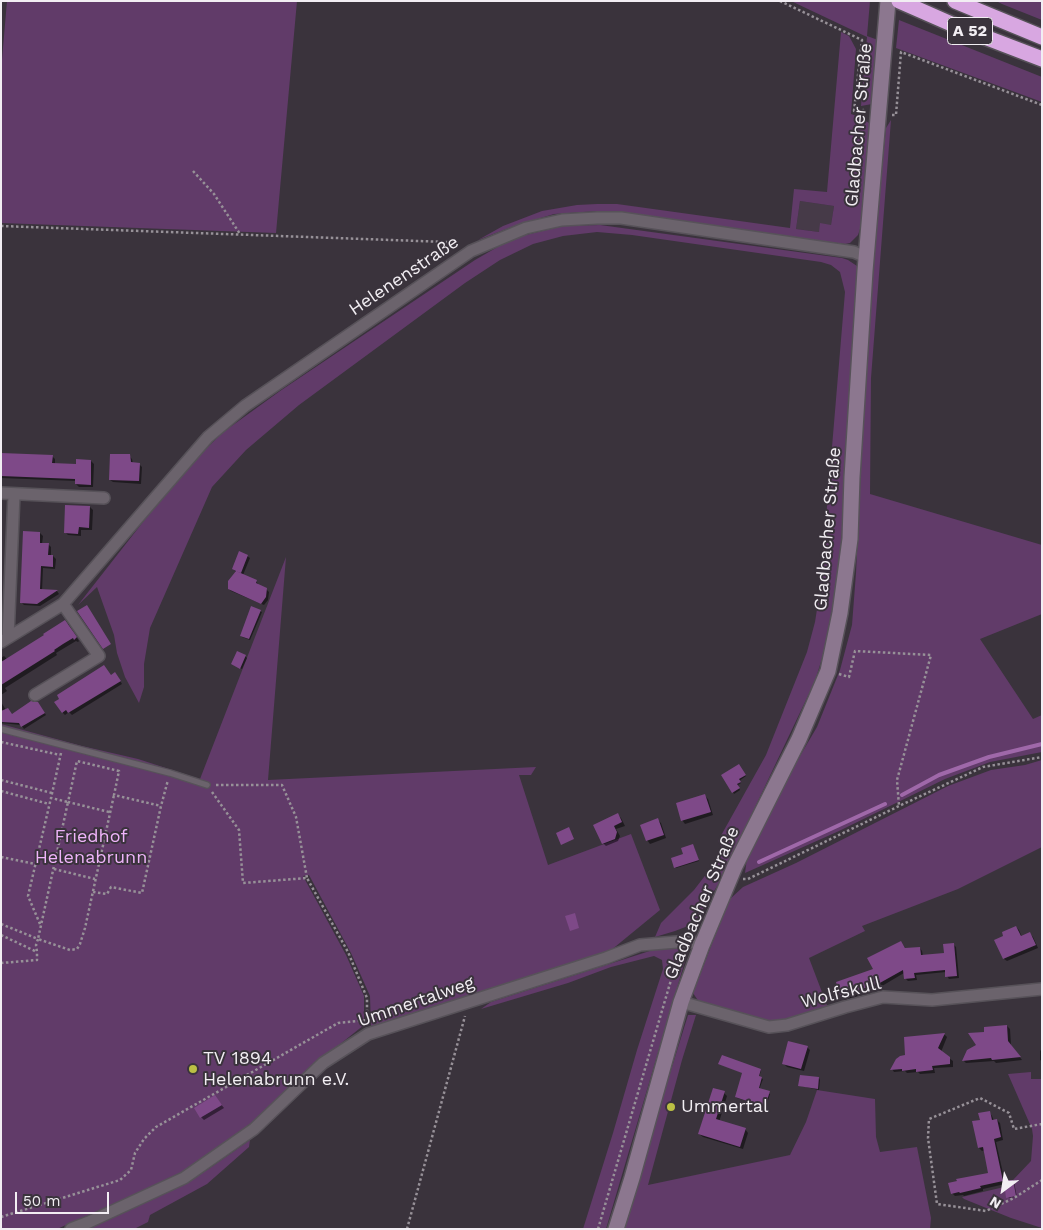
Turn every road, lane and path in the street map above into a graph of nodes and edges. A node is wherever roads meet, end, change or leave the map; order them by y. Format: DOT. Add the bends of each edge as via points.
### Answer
graph roads {
  1 [pos="780,1"];
  2 [pos="888,1"];
  3 [pos="899,1"];
  4 [pos="955,1"];
  5 [pos="1042,37"];
  6 [pos="1042,60"];
  7 [pos="1042,105"];
  8 [pos="878,116"];
  9 [pos="193,171"];
  10 [pos="1,226"];
  11 [pos="240,234"];
  12 [pos="471,251"];
  13 [pos="866,257"];
  14 [pos="1,493"];
  15 [pos="14,494"];
  16 [pos="104,498"];
  17 [pos="64,604"];
  18 [pos="4,640"];
  19 [pos="828,671"];
  20 [pos="35,695"];
  21 [pos="1,730"];
  22 [pos="1,742"];
  23 [pos="63,745"];
  24 [pos="60,755"];
  25 [pos="1042,757"];
  26 [pos="170,773"];
  27 [pos="1,780"];
  28 [pos="207,785"];
  29 [pos="1,791"];
  30 [pos="52,792"];
  31 [pos="114,795"];
  32 [pos="50,798"];
  33 [pos="68,802"];
  34 [pos="49,804"];
  35 [pos="161,806"];
  36 [pos="899,806"];
  37 [pos="109,812"];
  38 [pos="1,857"];
  39 [pos="35,864"];
  40 [pos="54,869"];
  41 [pos="307,878"];
  42 [pos="95,879"];
  43 [pos="729,880"];
  44 [pos="93,892"];
  45 [pos="1,924"];
  46 [pos="41,925"];
  47 [pos="1,935"];
  48 [pos="38,939"];
  49 [pos="695,943"];
  50 [pos="37,952"];
  51 [pos="1,963"];
  52 [pos="1042,989"];
  53 [pos="469,1002"];
  54 [pos="682,1002"];
  55 [pos="1042,1124"];
  56 [pos="1042,1180"];
  57 [pos="1,1217"];
  58 [pos="71,1229"];
  59 [pos="406,1229"];
  60 [pos="598,1229"];
  61 [pos="616,1229"];
  1 -- 8 [label="path" via="862,40 854,111 866,110"];
  2 -- 8 [label="main road, Gladbacher Straße"];
  3 -- 6 [label="highway, A 52"];
  4 -- 5 [label="highway, A 52"];
  7 -- 8 [label="path" via="901,52 896,115"];
  8 -- 13 [label="main road, Gladbacher Straße"];
  9 -- 11 [label="path" via="214,194"];
  10 -- 11 [label="path"];
  11 -- 12 [label="path" via="447,242"];
  12 -- 13 [label="street, Helenenstraße" via="526,228 562,220 621,218 854,252"];
  12 -- 17 [label="street, Helenenstraße" via="245,406 208,437"];
  13 -- 19 [label="main road, Gladbacher Straße" via="850,539"];
  14 -- 15 [label="street"];
  15 -- 16 [label="street"];
  15 -- 18 [label="street, Helenenstraße"];
  17 -- 18 [label="street, Helenenstraße"];
  17 -- 20 [label="street" via="99,656"];
  19 -- 36 [label="path" via="849,677 855,651 931,655 897,780"];
  19 -- 43 [label="main road, Gladbacher Straße" via="799,739"];
  21 -- 23 [label="lane"];
  22 -- 24 [label="path"];
  23 -- 24 [label="path"];
  23 -- 26 [label="lane"];
  24 -- 30 [label="path"];
  25 -- 36 [label="path" via="983,767"];
  26 -- 28 [label="lane"];
  26 -- 35 [label="path"];
  27 -- 30 [label="path"];
  28 -- 41 [label="path" via="282,785 296,817"];
  28 -- 41 [label="path" via="239,830 243,883"];
  29 -- 34 [label="path"];
  30 -- 32 [label="path"];
  31 -- 33 [label="path" via="119,771 77,762"];
  31 -- 35 [label="path"];
  31 -- 37 [label="path"];
  32 -- 33 [label="path"];
  32 -- 34 [label="path"];
  33 -- 37 [label="path"];
  33 -- 40 [label="path"];
  34 -- 39 [label="path"];
  35 -- 44 [label="path" via="142,893 111,887 107,894"];
  36 -- 43 [label="path" via="748,879"];
  37 -- 42 [label="path"];
  38 -- 39 [label="path"];
  39 -- 46 [label="path" via="28,896"];
  40 -- 42 [label="path"];
  40 -- 46 [label="path"];
  41 -- 57 [label="path" via="348,952 364,989 366,1020 338,1023 156,1127 144,1138 135,1153 131,1170 120,1180"];
  42 -- 44 [label="path"];
  43 -- 49 [label="main road, Gladbacher Straße"];
  44 -- 48 [label="path" via="77,949 70,950"];
  45 -- 48 [label="path"];
  46 -- 48 [label="path"];
  47 -- 50 [label="path"];
  48 -- 50 [label="path"];
  49 -- 53 [label="street, Ummertalweg" via="640,945"];
  49 -- 54 [label="main road, Gladbacher Straße"];
  49 -- 60 [label="path" via="671,980"];
  50 -- 51 [label="path" via="36,960"];
  52 -- 54 [label="street, Wolfskull" via="932,1000 883,997 769,1027"];
  53 -- 58 [label="street, Ummertalweg" via="368,1034 323,1063 254,1129 184,1178"];
  53 -- 59 [label="path"];
  54 -- 61 [label="main road, Gladbacher Straße"];
  55 -- 56 [label="path" via="1014,1128 1009,1113 980,1098 929,1119 928,1138 937,1204 986,1211"];
}
